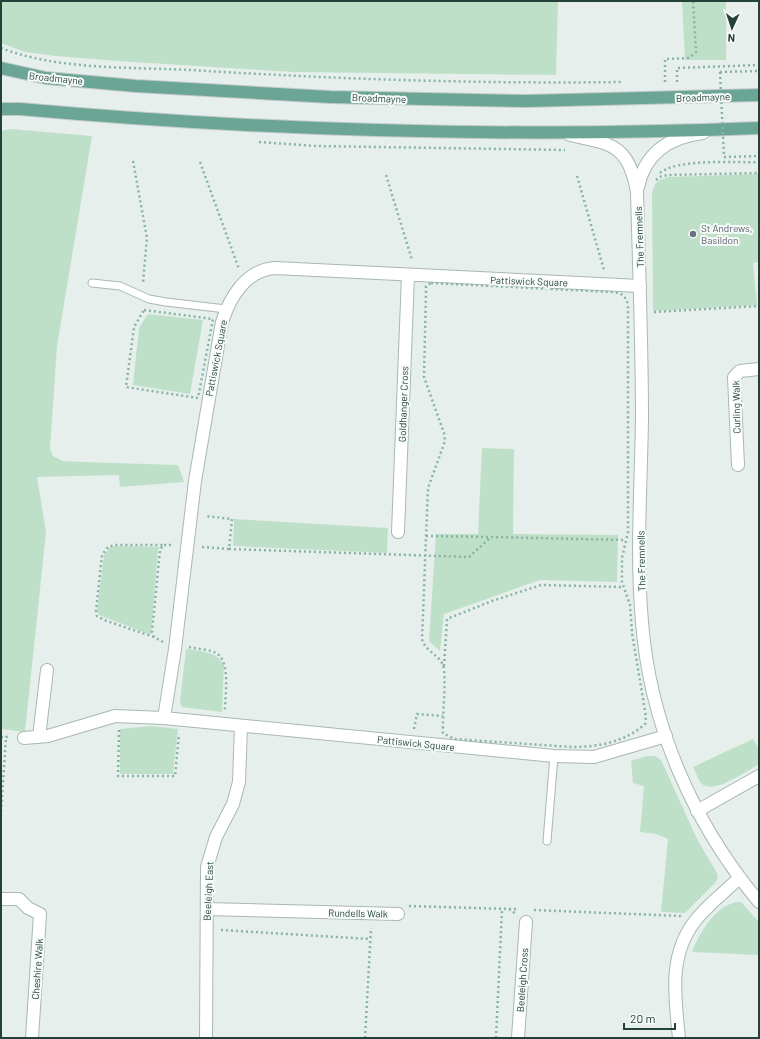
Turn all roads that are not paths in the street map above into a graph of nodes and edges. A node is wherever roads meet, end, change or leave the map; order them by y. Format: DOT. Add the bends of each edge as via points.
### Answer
graph roads {
  1 [pos="1,68"];
  2 [pos="759,95"];
  3 [pos="1,109"];
  4 [pos="759,128"];
  5 [pos="730,129"];
  6 [pos="563,133"];
  7 [pos="637,192"];
  8 [pos="411,271"];
  9 [pos="92,283"];
  10 [pos="640,286"];
  11 [pos="226,310"];
  12 [pos="759,369"];
  13 [pos="738,465"];
  14 [pos="398,532"];
  15 [pos="47,670"];
  16 [pos="164,718"];
  17 [pos="241,726"];
  18 [pos="666,736"];
  19 [pos="39,737"];
  20 [pos="24,738"];
  21 [pos="554,756"];
  22 [pos="759,776"];
  23 [pos="697,811"];
  24 [pos="546,841"];
  25 [pos="739,878"];
  26 [pos="1,899"];
  27 [pos="759,902"];
  28 [pos="207,909"];
  29 [pos="398,914"];
  30 [pos="525,916"];
  31 [pos="32,1038"];
  32 [pos="206,1038"];
  33 [pos="518,1038"];
  34 [pos="678,1038"];
  1 -- 2 [label="main road, Broadmayne" via="46,78 136,86 330,97 526,101"];
  3 -- 6 [label="main road" via="305,129"];
  4 -- 5 [label="main road"];
  5 -- 6 [label="main road"];
  5 -- 7 [label="street, The Fremnells" via="673,140 661,148 645,164"];
  6 -- 7 [label="street, The Fremnells" via="598,141 614,148 632,167"];
  7 -- 10 [label="street, The Fremnells"];
  8 -- 10 [label="street, Pattiswick Square"];
  8 -- 11 [label="street, Pattiswick Square" via="265,268 244,283"];
  8 -- 14 [label="street, Goldhanger Cross"];
  9 -- 11 [label="lane" via="120,286 149,299"];
  10 -- 18 [label="street, The Fremnells" via="642,623 654,698"];
  11 -- 16 [label="street, Pattiswick Square" via="195,481 176,649"];
  12 -- 13 [label="street, Curling Walk" via="740,371 734,377"];
  15 -- 19 [label="street"];
  16 -- 17 [label="street, Pattiswick Square"];
  16 -- 19 [label="street, Pattiswick Square" via="115,716 76,729"];
  17 -- 21 [label="street, Pattiswick Square"];
  17 -- 28 [label="street, Beeleigh East" via="239,782 233,804 210,854 207,867"];
  18 -- 21 [label="street, Pattiswick Square" via="594,757"];
  18 -- 23 [label="street, The Fremnells" via="672,758"];
  19 -- 20 [label="street, Pattiswick Square"];
  21 -- 24 [label="lane"];
  22 -- 23 [label="street"];
  23 -- 25 [label="street, The Fremnells"];
  25 -- 27 [label="street, The Fremnells"];
  25 -- 34 [label="street" via="696,920 679,951 675,965"];
  26 -- 31 [label="street, Cheshire Walk" via="18,899 40,914"];
  28 -- 29 [label="street, Rundells Walk"];
  28 -- 32 [label="street, Beeleigh East"];
  30 -- 33 [label="street, Beeleigh Cross"];
}
